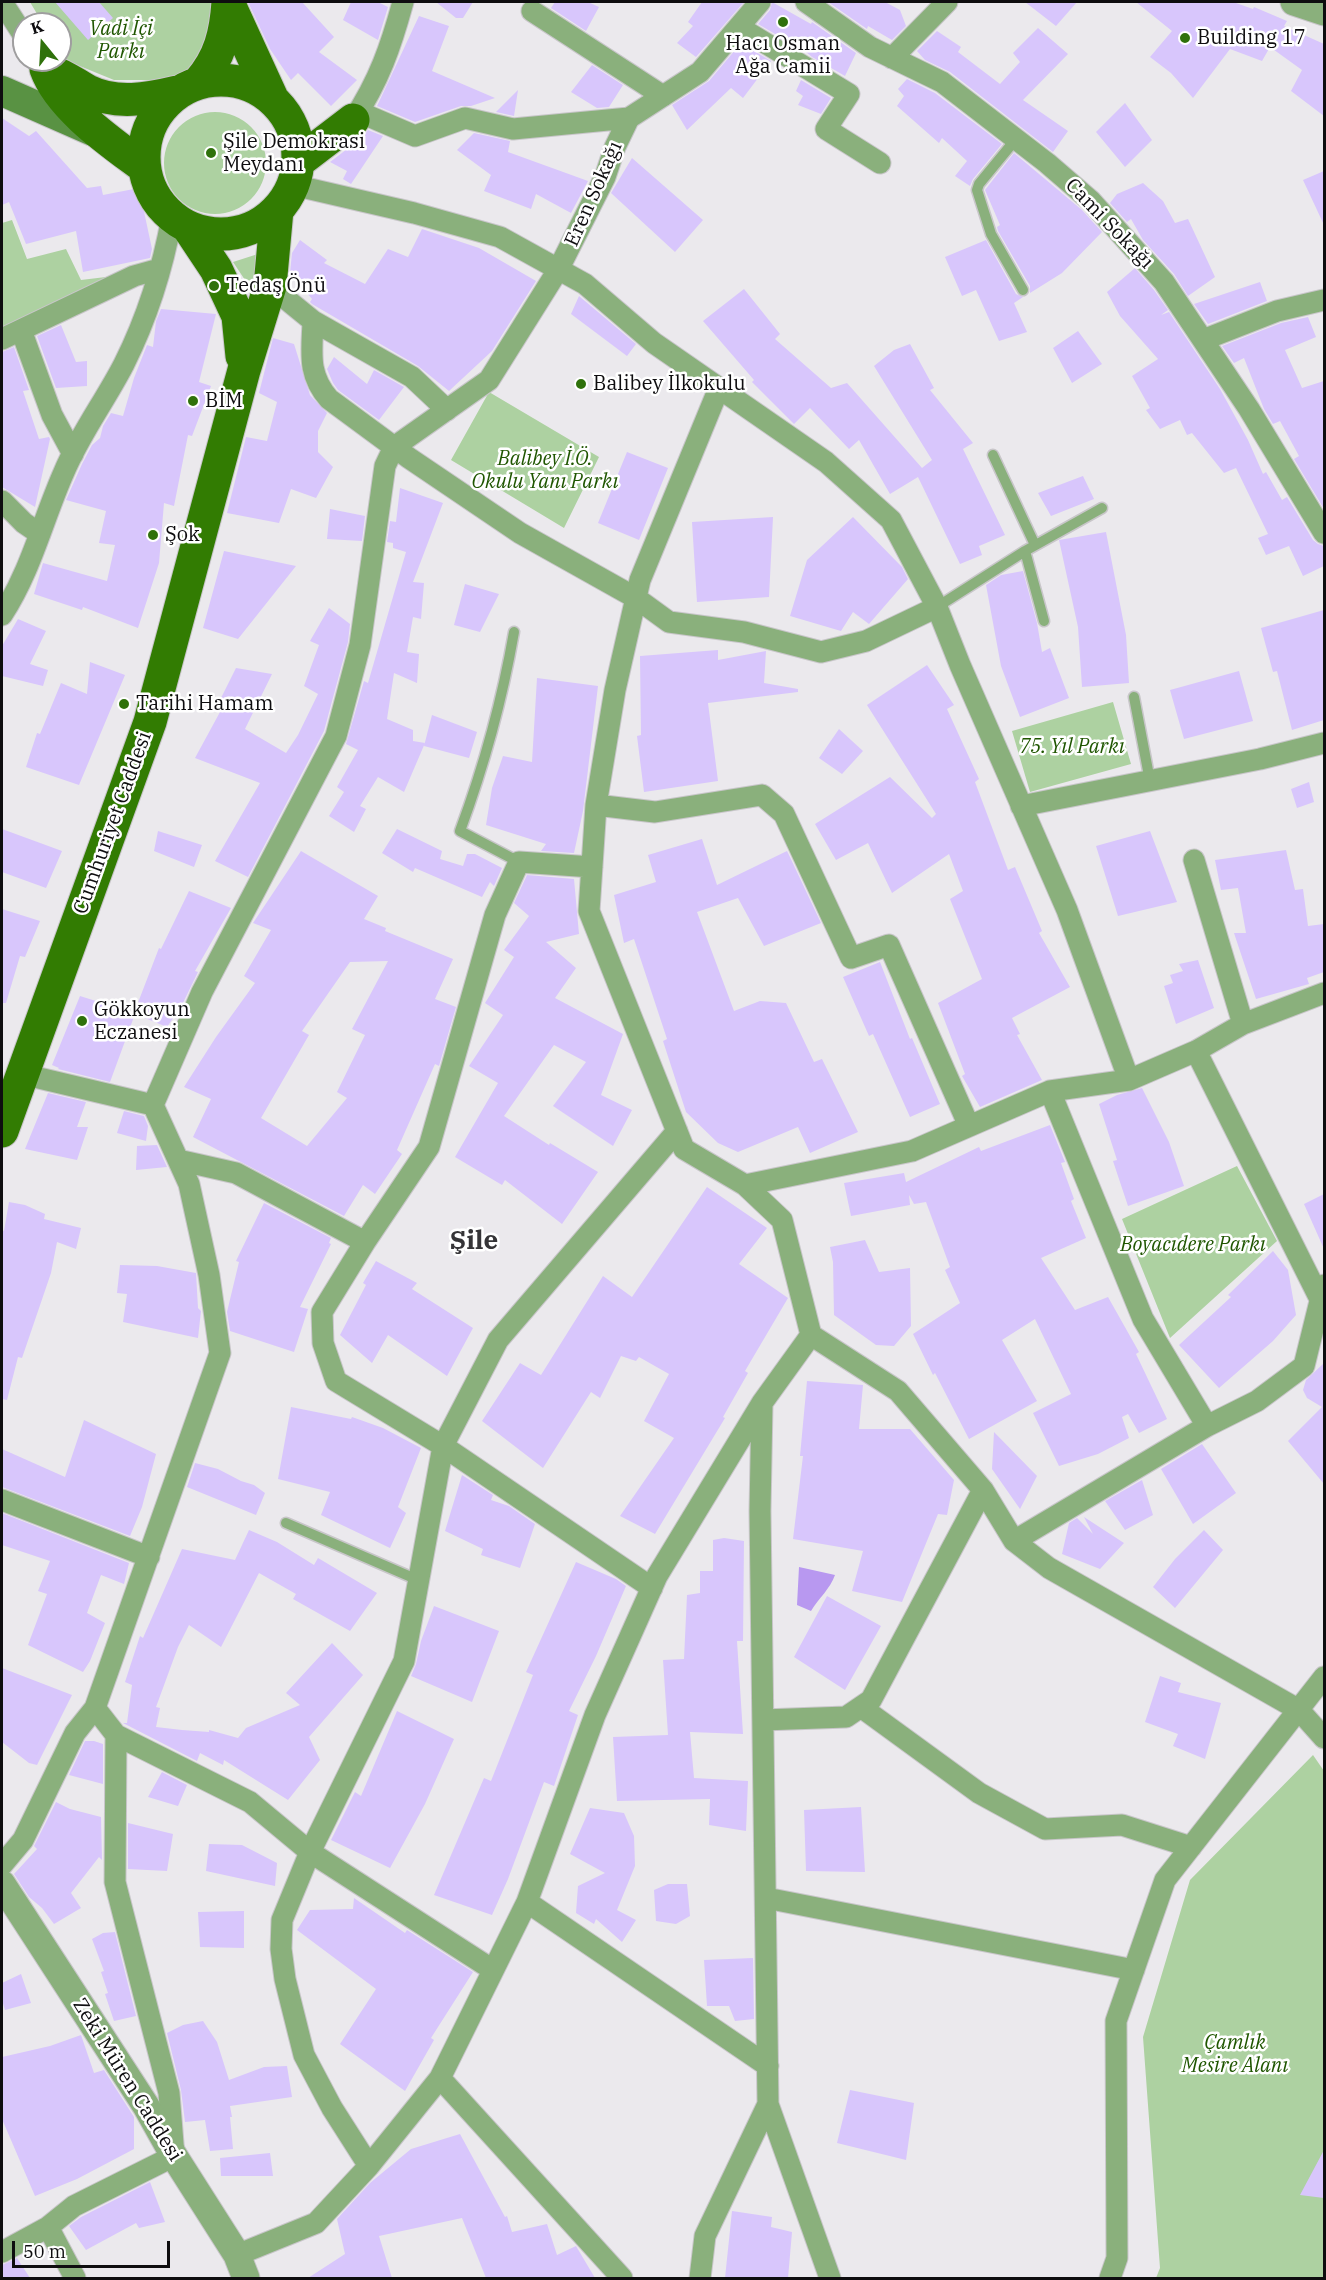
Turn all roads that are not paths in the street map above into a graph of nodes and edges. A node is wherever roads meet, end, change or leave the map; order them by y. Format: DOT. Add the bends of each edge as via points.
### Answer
graph roads {
  1 [pos="2,2"];
  2 [pos="228,2"];
  3 [pos="404,2"];
  4 [pos="760,2"];
  5 [pos="806,2"];
  6 [pos="947,2"];
  7 [pos="1294,2"];
  8 [pos="532,11"];
  9 [pos="1324,12"];
  10 [pos="12,17"];
  11 [pos="739,27"];
  12 [pos="892,58"];
  13 [pos="39,72"];
  14 [pos="46,72"];
  15 [pos="56,72"];
  16 [pos="188,87"];
  17 [pos="4,93"];
  18 [pos="663,96"];
  19 [pos="279,107"];
  20 [pos="356,116"];
  21 [pos="629,118"];
  22 [pos="99,133"];
  23 [pos="1016,139"];
  24 [pos="880,163"];
  25 [pos="144,167"];
  26 [pos="290,185"];
  27 [pos="180,222"];
  28 [pos="159,269"];
  29 [pos="558,270"];
  30 [pos="270,286"];
  31 [pos="1023,290"];
  32 [pos="1324,300"];
  33 [pos="313,321"];
  34 [pos="11,334"];
  35 [pos="1203,340"];
  36 [pos="244,370"];
  37 [pos="719,388"];
  38 [pos="447,410"];
  39 [pos="394,447"];
  40 [pos="73,453"];
  41 [pos="993,455"];
  42 [pos="2,501"];
  43 [pos="1101,508"];
  44 [pos="1324,533"];
  45 [pos="40,534"];
  46 [pos="1030,548"];
  47 [pos="636,598"];
  48 [pos="937,607"];
  49 [pos="2,615"];
  50 [pos="1044,621"];
  51 [pos="514,632"];
  52 [pos="1134,697"];
  53 [pos="1324,743"];
  54 [pos="1150,781"];
  55 [pos="596,805"];
  56 [pos="1021,806"];
  57 [pos="1194,860"];
  58 [pos="519,862"];
  59 [pos="592,867"];
  60 [pos="1324,993"];
  61 [pos="1243,1024"];
  62 [pos="1196,1051"];
  63 [pos="22,1074"];
  64 [pos="1129,1080"];
  65 [pos="1050,1091"];
  66 [pos="153,1105"];
  67 [pos="969,1126"];
  68 [pos="2,1131"];
  69 [pos="677,1131"];
  70 [pos="178,1160"];
  71 [pos="746,1185"];
  72 [pos="365,1242"];
  73 [pos="1322,1292"];
  74 [pos="811,1335"];
  75 [pos="762,1402"];
  76 [pos="1207,1426"];
  77 [pos="443,1446"];
  78 [pos="983,1490"];
  79 [pos="2,1500"];
  80 [pos="286,1523"];
  81 [pos="1014,1541"];
  82 [pos="149,1557"];
  83 [pos="418,1580"];
  84 [pos="652,1588"];
  85 [pos="1324,1677"];
  86 [pos="861,1707"];
  87 [pos="95,1708"];
  88 [pos="1299,1710"];
  89 [pos="763,1719"];
  90 [pos="116,1735"];
  91 [pos="1324,1738"];
  92 [pos="1191,1846"];
  93 [pos="310,1852"];
  94 [pos="2,1864"];
  95 [pos="2,1884"];
  96 [pos="765,1898"];
  97 [pos="527,1902"];
  98 [pos="493,1970"];
  99 [pos="1134,1970"];
  100 [pos="768,2066"];
  101 [pos="440,2078"];
  102 [pos="768,2104"];
  103 [pos="174,2156"];
  104 [pos="369,2166"];
  105 [pos="48,2228"];
  106 [pos="2,2253"];
  107 [pos="242,2267"];
  108 [pos="75,2278"];
  109 [pos="622,2278"];
  110 [pos="700,2278"];
  111 [pos="830,2278"];
  112 [pos="1110,2278"];
  1 -- 10 [label="street"];
  2 -- 16 [label="main road" via="220,50 210,69"];
  2 -- 19 [label="main road"];
  3 -- 20 [label="street" via="387,58"];
  4 -- 11 [label="street"];
  5 -- 12 [label="street, Cami Sokağı"];
  6 -- 12 [label="street"];
  7 -- 9 [label="street"];
  8 -- 18 [label="street"];
  11 -- 18 [label="street" via="700,72"];
  11 -- 24 [label="street" via="849,94 826,129"];
  12 -- 23 [label="street, Cami Sokağı" via="942,82"];
  13 -- 17 [label="main road" via="33,84"];
  14 -- 22 [label="main road" via="51,84"];
  15 -- 16 [label="main road" via="92,93 123,100 155,97"];
  16 -- 19 [label="main road" via="225,79 250,85"];
  16 -- 25 [label="main road" via="161,107 150,125"];
  17 -- 22 [label="main road"];
  18 -- 21 [label="street"];
  19 -- 20 [label="main road"];
  19 -- 26 [label="main road" via="296,138"];
  20 -- 21 [label="street" via="415,136 465,118 513,129"];
  20 -- 26 [label="main road"];
  21 -- 29 [label="street, Eren Sokağı" via="605,177"];
  22 -- 25 [label="main road"];
  23 -- 31 [label="lane" via="977,190 991,234"];
  23 -- 35 [label="street, Cami Sokağı" via="1091,201 1164,282"];
  25 -- 27 [label="main road" via="159,204"];
  26 -- 27 [label="main road" via="262,222 245,230 206,233"];
  26 -- 29 [label="street" via="500,237"];
  26 -- 30 [label="main road, Cumhuriyet Caddesi"];
  27 -- 28 [label="street"];
  27 -- 36 [label="main road, Cumhuriyet Caddesi" via="216,269 238,316"];
  28 -- 34 [label="street" via="134,276"];
  28 -- 40 [label="street" via="131,348"];
  29 -- 37 [label="street" via="585,284 654,343"];
  29 -- 38 [label="street, Eren Sokağı" via="489,380"];
  30 -- 33 [label="street"];
  30 -- 36 [label="main road, Cumhuriyet Caddesi"];
  32 -- 35 [label="street" via="1278,312"];
  33 -- 38 [label="street" via="403,371"];
  33 -- 39 [label="street" via="311,359 319,388"];
  34 -- 40 [label="street"];
  35 -- 44 [label="street, Cami Sokağı"];
  36 -- 63 [label="main road, Cumhuriyet Caddesi" via="150,722"];
  37 -- 47 [label="street"];
  37 -- 48 [label="street" via="826,462 891,520"];
  38 -- 39 [label="street, Eren Sokağı"];
  39 -- 47 [label="street" via="520,533"];
  39 -- 66 [label="street" via="385,466 360,645 336,736 202,992"];
  40 -- 45 [label="street"];
  41 -- 46 [label="lane"];
  42 -- 45 [label="street"];
  43 -- 46 [label="lane"];
  45 -- 49 [label="street"];
  46 -- 48 [label="lane"];
  46 -- 50 [label="lane"];
  47 -- 48 [label="street" via="669,622 744,632 821,652 866,641"];
  47 -- 55 [label="street" via="615,690"];
  48 -- 56 [label="street"];
  51 -- 58 [label="lane" via="493,734 459,831"];
  52 -- 54 [label="lane"];
  53 -- 54 [label="street"];
  54 -- 56 [label="street"];
  55 -- 59 [label="street"];
  55 -- 67 [label="street" via="655,812 762,795 784,814 851,958 889,945"];
  56 -- 64 [label="street" via="1066,910"];
  57 -- 61 [label="street"];
  58 -- 59 [label="street"];
  58 -- 72 [label="street" via="495,915 429,1147"];
  59 -- 69 [label="street" via="589,911"];
  60 -- 61 [label="street"];
  61 -- 62 [label="street"];
  62 -- 64 [label="street"];
  62 -- 73 [label="street"];
  63 -- 66 [label="street"];
  63 -- 68 [label="main road, Cumhuriyet Caddesi"];
  64 -- 65 [label="street"];
  65 -- 67 [label="street"];
  65 -- 76 [label="street" via="1143,1320"];
  66 -- 70 [label="street"];
  67 -- 71 [label="street" via="912,1151"];
  69 -- 71 [label="street" via="684,1149"];
  69 -- 77 [label="street" via="498,1340"];
  70 -- 72 [label="street" via="236,1173"];
  70 -- 82 [label="street" via="189,1184 209,1275 220,1353"];
  71 -- 74 [label="street" via="782,1220"];
  72 -- 77 [label="street" via="322,1312 323,1343 336,1381"];
  73 -- 76 [label="street" via="1304,1366 1257,1401"];
  74 -- 75 [label="street"];
  74 -- 78 [label="street" via="898,1391"];
  75 -- 84 [label="street"];
  75 -- 89 [label="street"];
  76 -- 81 [label="street"];
  77 -- 83 [label="street"];
  77 -- 84 [label="street"];
  78 -- 81 [label="street"];
  78 -- 86 [label="street" via="871,1700"];
  79 -- 82 [label="street"];
  80 -- 83 [label="lane"];
  81 -- 88 [label="street" via="1049,1568"];
  82 -- 87 [label="street"];
  83 -- 93 [label="street" via="404,1661"];
  84 -- 97 [label="street" via="595,1715"];
  85 -- 88 [label="street"];
  86 -- 89 [label="street" via="846,1717"];
  86 -- 92 [label="street" via="979,1793 1045,1829 1122,1825"];
  87 -- 90 [label="street"];
  87 -- 94 [label="street" via="75,1733 23,1840"];
  88 -- 91 [label="street"];
  88 -- 92 [label="street"];
  89 -- 96 [label="street"];
  90 -- 93 [label="street" via="250,1802"];
  90 -- 103 [label="street" via="115,1881 169,2093"];
  92 -- 99 [label="street" via="1165,1880"];
  93 -- 98 [label="street"];
  93 -- 104 [label="street" via="282,1920 285,1979 304,2055"];
  95 -- 103 [label="street, Zeki Müren Caddesi" via="146,2106"];
  96 -- 99 [label="street"];
  96 -- 100 [label="street"];
  97 -- 98 [label="street"];
  97 -- 100 [label="street"];
  98 -- 101 [label="street"];
  99 -- 112 [label="street" via="1116,2021 1117,2258"];
  100 -- 102 [label="street"];
  101 -- 104 [label="street"];
  101 -- 109 [label="street"];
  102 -- 110 [label="street" via="705,2236"];
  102 -- 111 [label="street"];
  103 -- 105 [label="street" via="74,2206"];
  103 -- 107 [label="street, Zeki Müren Caddesi"];
  104 -- 107 [label="street" via="316,2223"];
  105 -- 106 [label="street"];
  105 -- 108 [label="street"];
}
